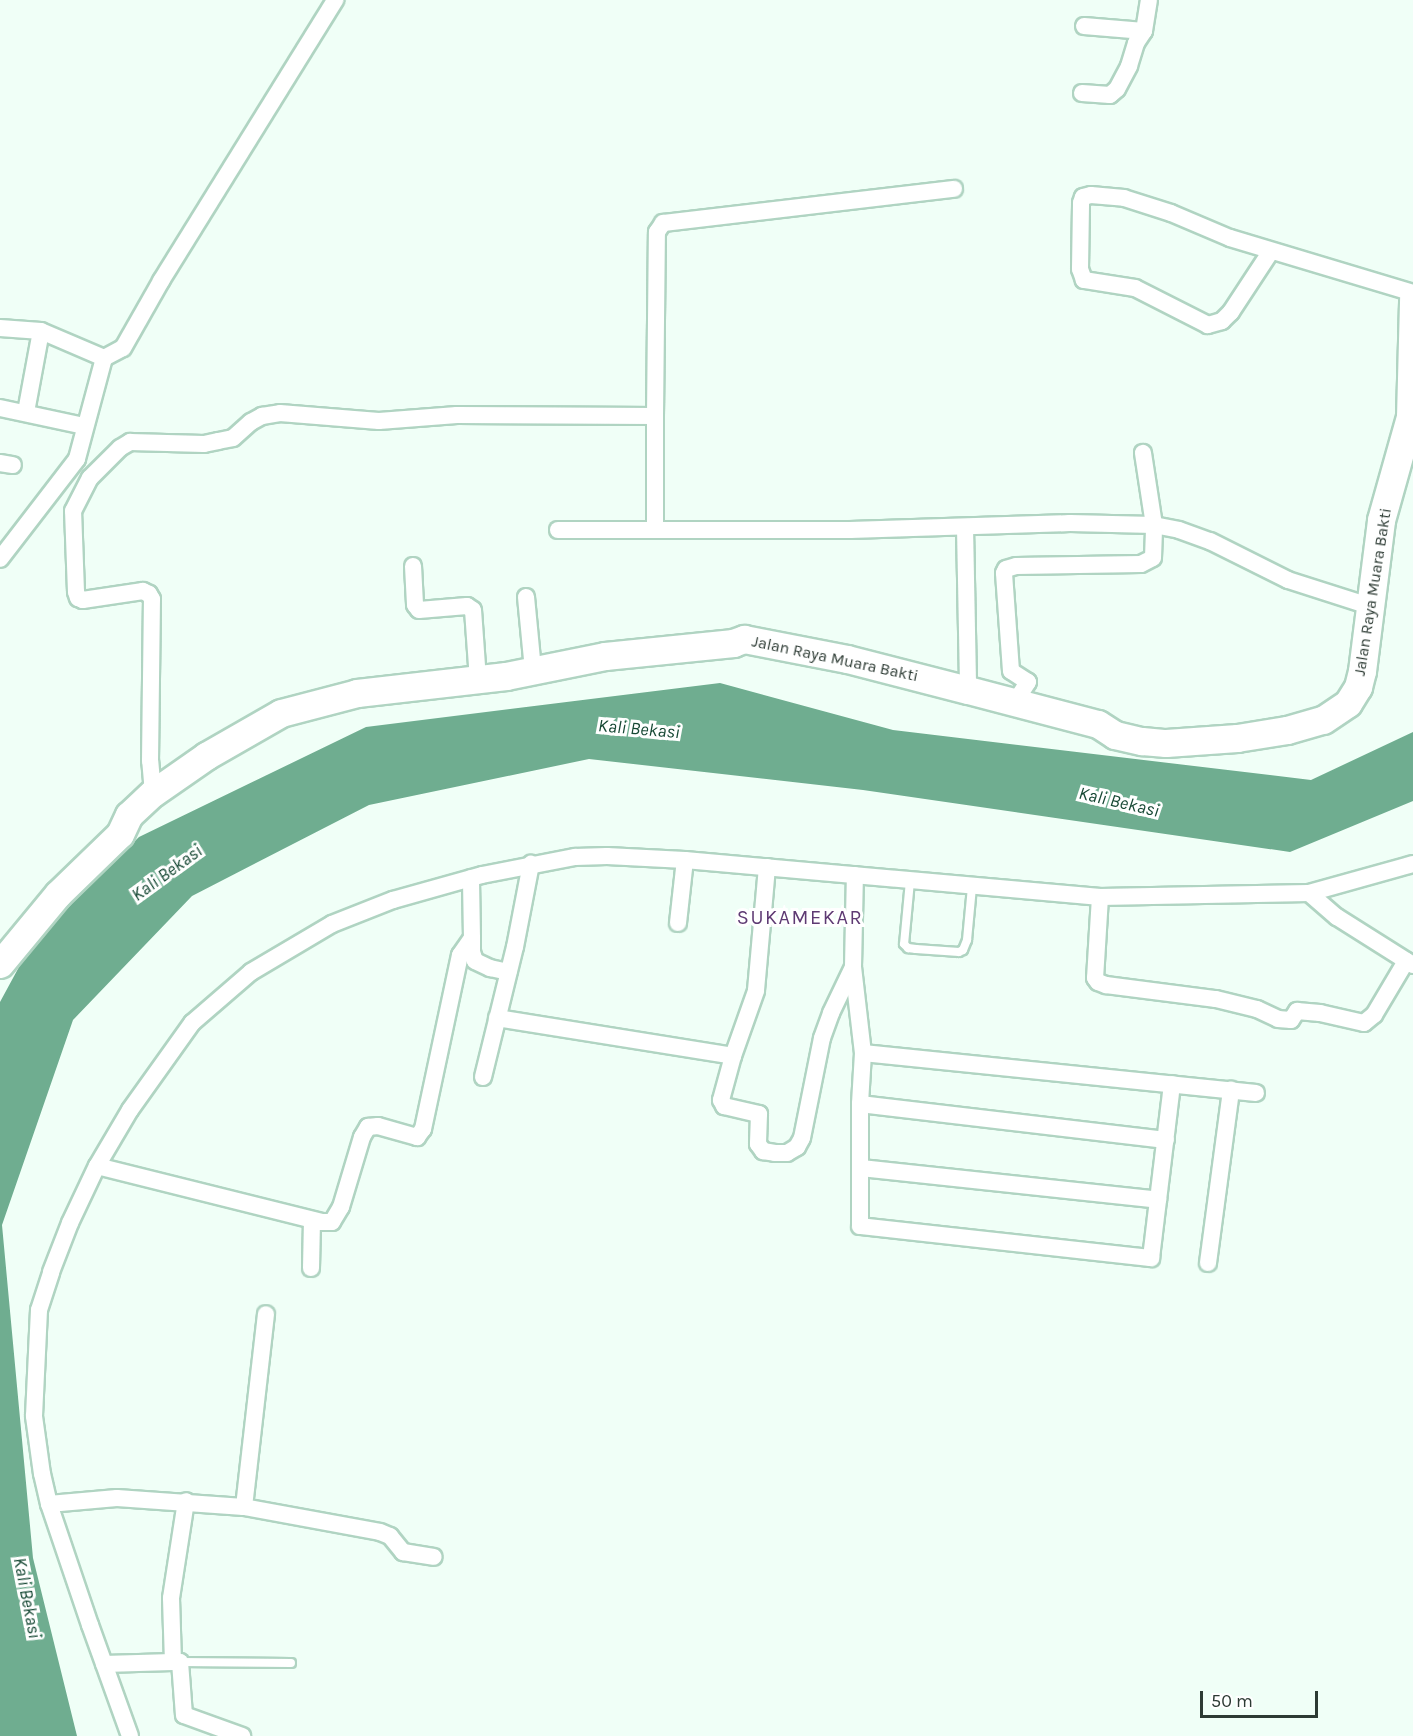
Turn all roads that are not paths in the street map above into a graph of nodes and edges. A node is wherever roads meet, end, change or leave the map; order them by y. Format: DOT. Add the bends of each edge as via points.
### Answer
graph roads {
  1 [pos="335,0"];
  2 [pos="1149,0"];
  3 [pos="1084,26"];
  4 [pos="1144,31"];
  5 [pos="1082,93"];
  6 [pos="954,189"];
  7 [pos="1271,251"];
  8 [pos="1413,293"];
  9 [pos="1413,299"];
  10 [pos="0,328"];
  11 [pos="41,331"];
  12 [pos="104,358"];
  13 [pos="0,408"];
  14 [pos="26,412"];
  15 [pos="655,416"];
  16 [pos="84,426"];
  17 [pos="1143,453"];
  18 [pos="83,468"];
  19 [pos="1154,525"];
  20 [pos="965,527"];
  21 [pos="655,529"];
  22 [pos="558,530"];
  23 [pos="0,559"];
  24 [pos="413,566"];
  25 [pos="526,597"];
  26 [pos="1369,606"];
  27 [pos="533,670"];
  28 [pos="478,679"];
  29 [pos="968,690"];
  30 [pos="1015,702"];
  31 [pos="153,793"];
  32 [pos="685,861"];
  33 [pos="531,864"];
  34 [pos="1413,864"];
  35 [pos="767,867"];
  36 [pos="855,875"];
  37 [pos="471,878"];
  38 [pos="910,881"];
  39 [pos="972,887"];
  40 [pos="1309,893"];
  41 [pos="1100,897"];
  42 [pos="678,923"];
  43 [pos="472,938"];
  44 [pos="1410,963"];
  45 [pos="0,964"];
  46 [pos="853,967"];
  47 [pos="509,972"];
  48 [pos="497,1018"];
  49 [pos="863,1053"];
  50 [pos="733,1056"];
  51 [pos="483,1077"];
  52 [pos="1172,1084"];
  53 [pos="1231,1090"];
  54 [pos="1256,1094"];
  55 [pos="860,1104"];
  56 [pos="1166,1140"];
  57 [pos="97,1166"];
  58 [pos="861,1168"];
  59 [pos="1158,1200"];
  60 [pos="312,1220"];
  61 [pos="1208,1263"];
  62 [pos="311,1268"];
  63 [pos="266,1314"];
  64 [pos="186,1501"];
  65 [pos="49,1504"];
  66 [pos="244,1507"];
  67 [pos="434,1557"];
  68 [pos="177,1662"];
  69 [pos="291,1663"];
  70 [pos="104,1664"];
  71 [pos="130,1736"];
  72 [pos="242,1736"];
  1 -- 12 [label="street" via="123,348"];
  2 -- 4 [label="street"];
  3 -- 4 [label="street"];
  4 -- 5 [label="street" via="1117,89 1110,95"];
  6 -- 15 [label="street" via="663,223 657,231"];
  7 -- 7 [label="street" via="1124,198 1091,195 1083,197 1081,203 1080,269 1084,280 1135,288 1208,325 1222,321 1231,312"];
  7 -- 8 [label="street"];
  9 -- 26 [label="main road, Jalan Raya Muara Bakti" via="1410,417 1381,520"];
  10 -- 11 [label="street"];
  11 -- 12 [label="street"];
  11 -- 14 [label="street"];
  12 -- 16 [label="street"];
  13 -- 14 [label="street"];
  14 -- 16 [label="street"];
  15 -- 18 [label="street" via="457,415 379,421 280,413 250,422 233,438 204,444 130,442"];
  15 -- 21 [label="street"];
  16 -- 18 [label="street"];
  17 -- 19 [label="street"];
  18 -- 23 [label="street"];
  18 -- 31 [label="street" via="73,511 78,598 143,591 152,599"];
  19 -- 20 [label="street"];
  19 -- 26 [label="street" via="1210,541 1288,580"];
  19 -- 30 [label="street" via="1154,554 1148,562 1006,569 1003,581 1011,671 1028,682"];
  20 -- 21 [label="street"];
  20 -- 29 [label="street"];
  21 -- 22 [label="street"];
  24 -- 28 [label="street" via="419,610 467,606 473,610"];
  25 -- 27 [label="street"];
  26 -- 30 [label="main road, Jalan Raya Muara Bakti" via="1358,687 1338,711 1307,725 1237,738 1153,742 1115,735 1098,724"];
  27 -- 28 [label="main road, Jalan Raya Muara Bakti"];
  27 -- 29 [label="main road, Jalan Raya Muara Bakti" via="605,656 744,639 847,659"];
  28 -- 31 [label="main road, Jalan Raya Muara Bakti" via="357,693 280,713 206,756"];
  29 -- 30 [label="main road, Jalan Raya Muara Bakti"];
  31 -- 45 [label="main road, Jalan Raya Muara Bakti" via="129,815 120,834 58,894"];
  32 -- 33 [label="street" via="607,856"];
  32 -- 35 [label="street"];
  32 -- 42 [label="street"];
  33 -- 37 [label="street"];
  33 -- 47 [label="street"];
  34 -- 40 [label="street"];
  35 -- 36 [label="street"];
  35 -- 50 [label="street" via="756,991"];
  36 -- 38 [label="street"];
  36 -- 46 [label="street"];
  37 -- 43 [label="street"];
  37 -- 57 [label="street" via="361,911 251,972 192,1023 130,1110"];
  38 -- 39 [label="street"];
  38 -- 39 [label="lane" via="904,941 908,948 963,950"];
  39 -- 41 [label="street"];
  40 -- 41 [label="street"];
  40 -- 44 [label="street"];
  41 -- 44 [label="street" via="1095,978 1106,985 1216,999 1257,1009 1278,1019 1291,1020 1298,1011 1364,1023 1374,1015"];
  43 -- 47 [label="street" via="475,961"];
  43 -- 60 [label="street" via="460,955 421,1133 413,1136 368,1127 336,1217 328,1223"];
  46 -- 49 [label="street"];
  46 -- 50 [label="street" via="822,1038 797,1148 786,1153 763,1151 758,1144 759,1114 724,1106"];
  47 -- 48 [label="street"];
  48 -- 50 [label="street"];
  48 -- 51 [label="street"];
  49 -- 52 [label="street"];
  49 -- 55 [label="street"];
  52 -- 53 [label="street"];
  52 -- 56 [label="street"];
  53 -- 54 [label="street"];
  53 -- 61 [label="street"];
  55 -- 56 [label="street"];
  55 -- 58 [label="street"];
  56 -- 59 [label="street"];
  57 -- 60 [label="street"];
  57 -- 65 [label="street" via="58,1252 39,1310 34,1416"];
  58 -- 59 [label="street"];
  58 -- 59 [label="street" via="860,1226 1139,1257 1151,1258"];
  60 -- 62 [label="street"];
  63 -- 66 [label="street"];
  64 -- 65 [label="street" via="117,1498"];
  64 -- 66 [label="street"];
  64 -- 68 [label="street" via="171,1598"];
  65 -- 70 [label="street"];
  66 -- 67 [label="street" via="380,1532 390,1536 403,1552"];
  68 -- 69 [label="lane"];
  68 -- 70 [label="street"];
  68 -- 72 [label="street" via="184,1715"];
  70 -- 71 [label="street"];
}
